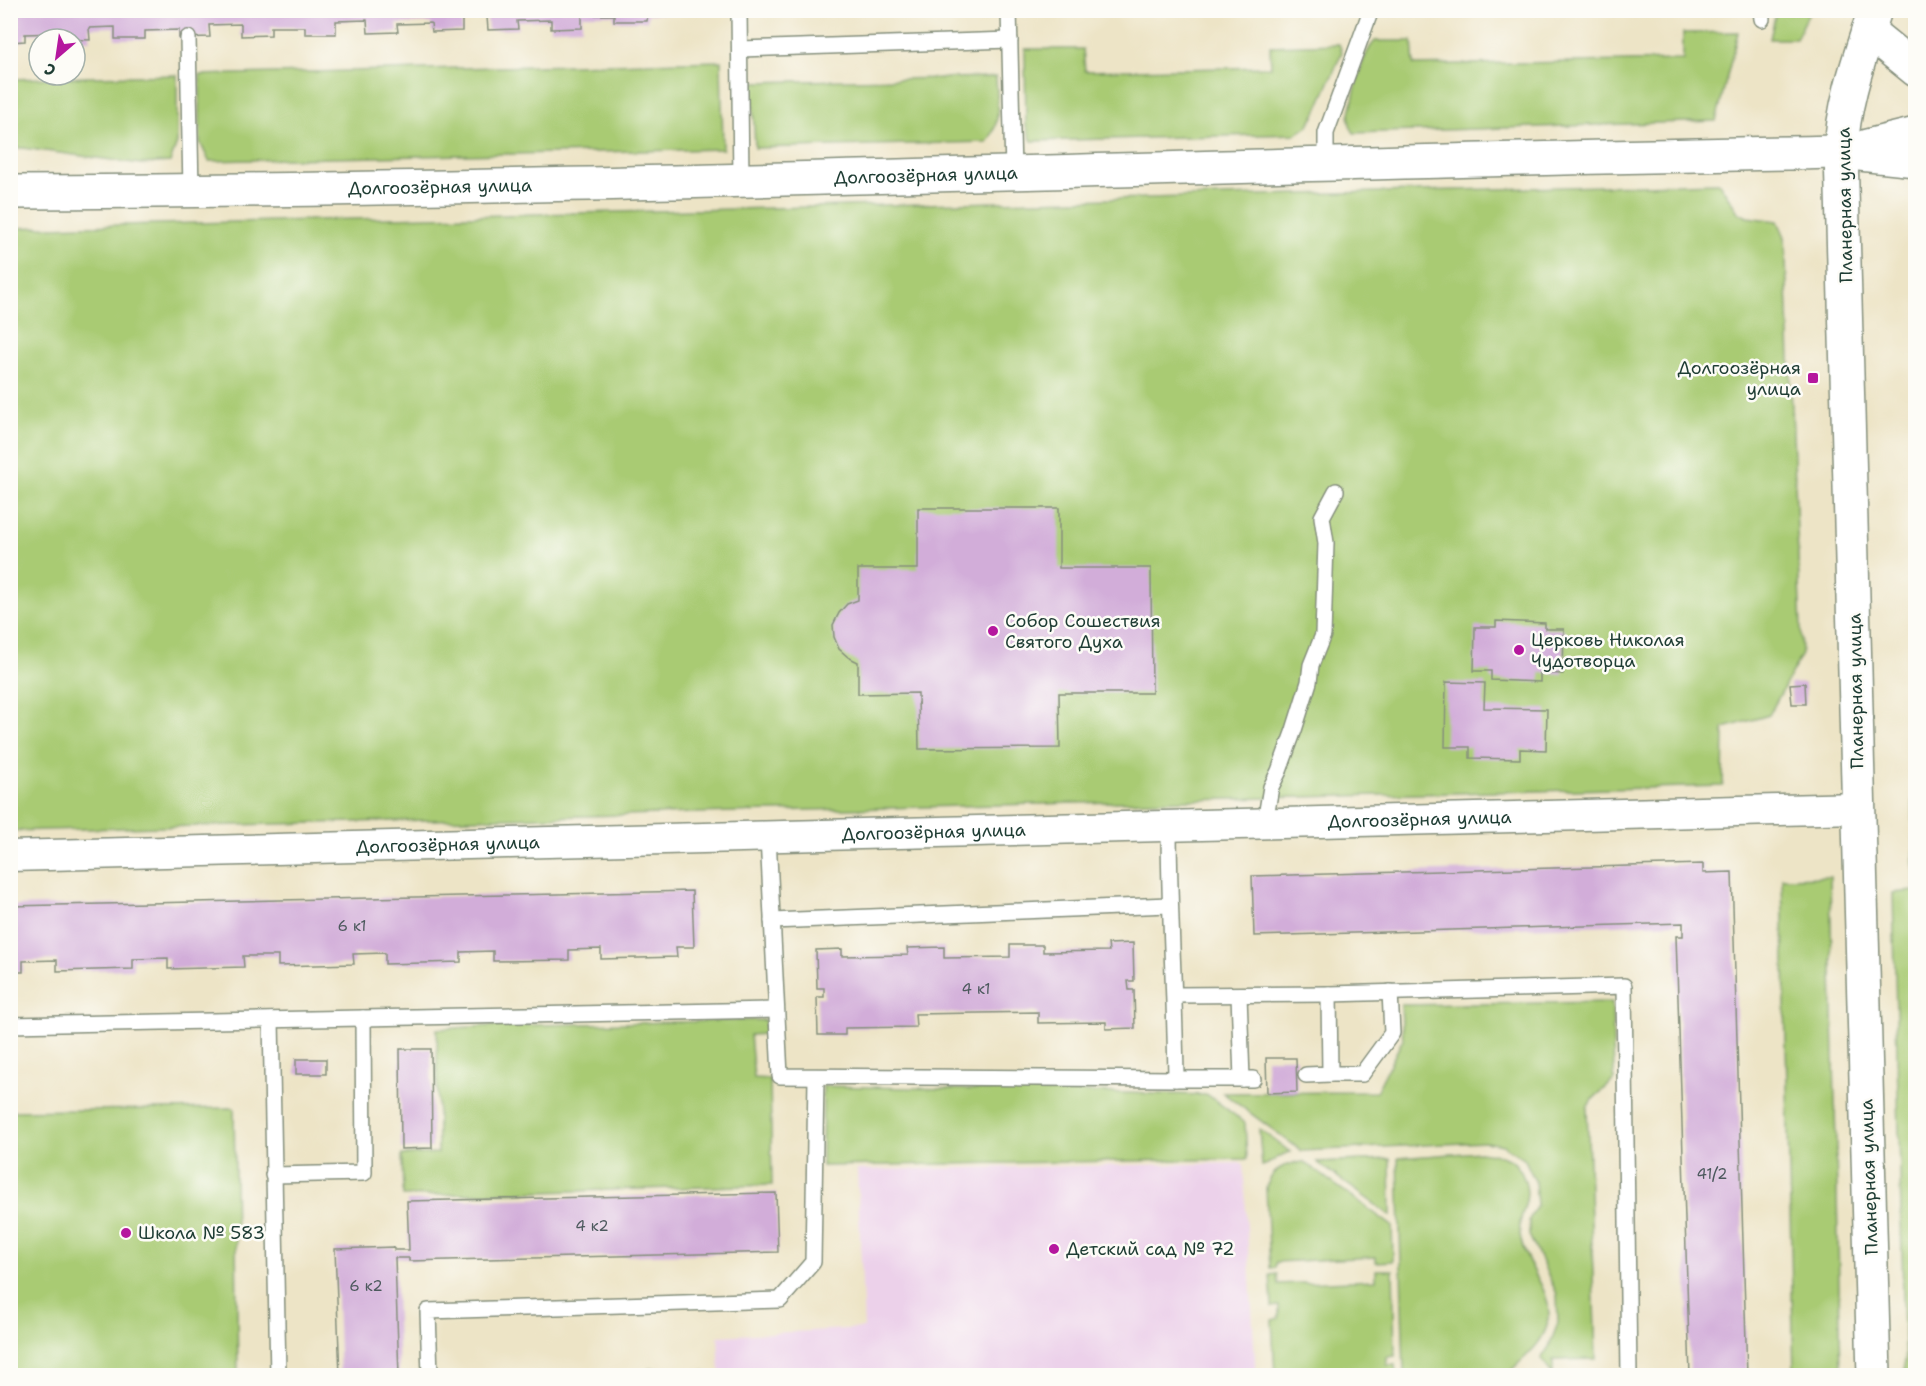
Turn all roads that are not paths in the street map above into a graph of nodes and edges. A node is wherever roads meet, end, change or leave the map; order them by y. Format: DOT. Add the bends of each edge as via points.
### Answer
graph roads {
  1 [pos="739,10"];
  2 [pos="1010,10"];
  3 [pos="1371,10"];
  4 [pos="1871,21"];
  5 [pos="188,38"];
  6 [pos="1010,40"];
  7 [pos="740,49"];
  8 [pos="1916,70"];
  9 [pos="1916,134"];
  10 [pos="1841,152"];
  11 [pos="1916,159"];
  12 [pos="1326,164"];
  13 [pos="1013,172"];
  14 [pos="741,180"];
  15 [pos="191,191"];
  16 [pos="10,192"];
  17 [pos="1336,490"];
  18 [pos="1858,808"];
  19 [pos="1265,822"];
  20 [pos="1169,825"];
  21 [pos="768,837"];
  22 [pos="10,856"];
  23 [pos="1169,905"];
  24 [pos="771,921"];
  25 [pos="1390,992"];
  26 [pos="1239,994"];
  27 [pos="1329,994"];
  28 [pos="1175,995"];
  29 [pos="776,1010"];
  30 [pos="363,1018"];
  31 [pos="271,1020"];
  32 [pos="10,1025"];
  33 [pos="1330,1074"];
  34 [pos="1306,1075"];
  35 [pos="816,1078"];
  36 [pos="1176,1079"];
  37 [pos="273,1175"];
  38 [pos="278,1376"];
  39 [pos="430,1376"];
  40 [pos="1629,1376"];
  41 [pos="1874,1376"];
  1 -- 7 [label="lane"];
  2 -- 6 [label="lane"];
  3 -- 12 [label="lane" via="1326,133"];
  4 -- 8 [label="main road"];
  4 -- 10 [label="main road, Планерная улица" via="1849,93"];
  5 -- 15 [label="lane"];
  6 -- 7 [label="lane"];
  6 -- 13 [label="lane"];
  7 -- 14 [label="lane"];
  9 -- 10 [label="main road"];
  10 -- 11 [label="main road"];
  10 -- 12 [label="main road, Долгоозёрная улица"];
  10 -- 18 [label="main road, Планерная улица"];
  12 -- 13 [label="main road, Долгоозёрная улица"];
  13 -- 14 [label="main road, Долгоозёрная улица"];
  14 -- 15 [label="main road, Долгоозёрная улица"];
  15 -- 16 [label="main road, Долгоозёрная улица"];
  17 -- 19 [label="lane" via="1322,517 1326,543 1323,635 1294,730 1271,787"];
  18 -- 19 [label="street, Долгоозёрная улица"];
  18 -- 41 [label="main road, Планерная улица"];
  19 -- 20 [label="street, Долгоозёрная улица"];
  20 -- 21 [label="street, Долгоозёрная улица"];
  20 -- 23 [label="lane"];
  21 -- 22 [label="street, Долгоозёрная улица"];
  21 -- 24 [label="lane"];
  23 -- 24 [label="lane"];
  23 -- 28 [label="lane"];
  24 -- 29 [label="lane"];
  25 -- 27 [label="lane"];
  25 -- 33 [label="lane" via="1392,1033 1362,1074"];
  25 -- 40 [label="lane" via="1624,986"];
  26 -- 27 [label="lane"];
  26 -- 28 [label="lane"];
  26 -- 36 [label="lane" via="1247,1079"];
  27 -- 33 [label="lane"];
  28 -- 36 [label="lane"];
  29 -- 30 [label="lane"];
  29 -- 35 [label="lane" via="780,1076"];
  30 -- 31 [label="lane"];
  30 -- 37 [label="lane" via="364,1173"];
  31 -- 32 [label="lane"];
  31 -- 37 [label="lane"];
  33 -- 34 [label="lane"];
  35 -- 36 [label="lane"];
  35 -- 39 [label="lane" via="813,1262 780,1300 428,1311"];
  37 -- 38 [label="lane"];
}
